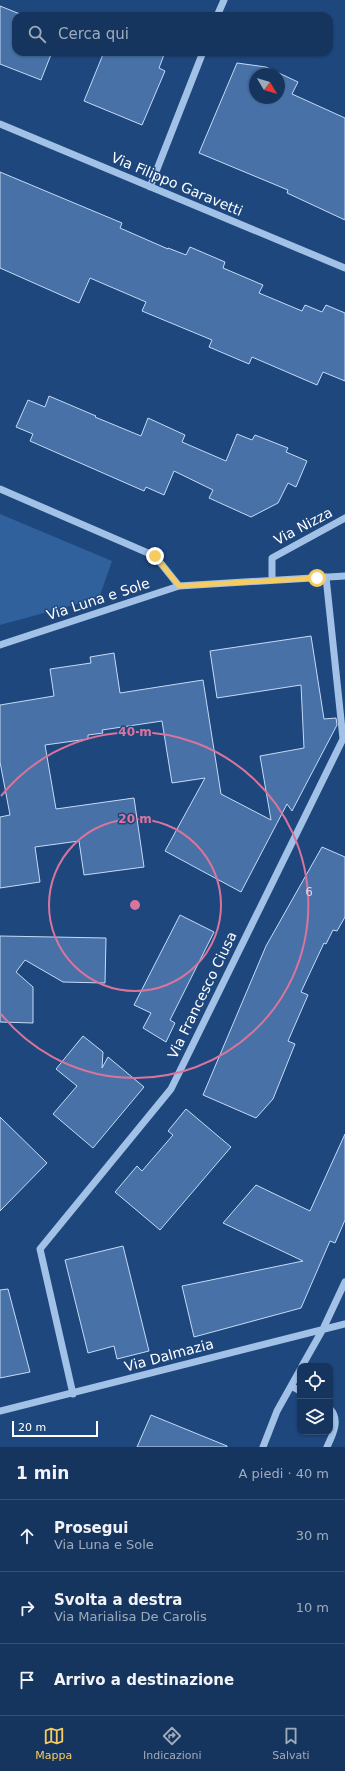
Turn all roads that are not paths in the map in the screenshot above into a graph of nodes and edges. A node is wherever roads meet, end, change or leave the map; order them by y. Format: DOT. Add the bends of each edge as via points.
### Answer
graph roads {
  1 [pos="224,0"];
  2 [pos="219,12"];
  3 [pos="201,56"];
  4 [pos="0,124"];
  5 [pos="150,187"];
  6 [pos="345,268"];
  7 [pos="0,489"];
  8 [pos="345,518"];
  9 [pos="345,576"];
  10 [pos="326,577"];
  11 [pos="272,580"];
  12 [pos="179,586"];
  13 [pos="0,645"];
  14 [pos="345,1282"];
  15 [pos="342,1293"];
  16 [pos="345,1324"];
  17 [pos="323,1329"];
  18 [pos="304,1363"];
  19 [pos="297,1375"];
  20 [pos="291,1386"];
  21 [pos="297,1389"];
  22 [pos="73,1394"];
  23 [pos="0,1411"];
  24 [pos="333,1415"];
  25 [pos="333,1434"];
  26 [pos="332,1435"];
  27 [pos="263,1447"];
  28 [pos="327,1447"];
  1 -- 2 [label="street"];
  3 -- 5 [label="street"];
  4 -- 5 [label="street, Via Filippo Garavetti"];
  5 -- 6 [label="street, Via Filippo Garavetti"];
  7 -- 12 [label="street" via="155,556"];
  8 -- 11 [label="street, Via Nizza" via="272,558"];
  9 -- 10 [label="street, Via Luna e Sole"];
  10 -- 11 [label="street, Via Luna e Sole"];
  10 -- 22 [label="street, Via Francesco Ciusa" via="343,739 171,1089 40,1249"];
  11 -- 12 [label="street, Via Luna e Sole"];
  12 -- 13 [label="street, Via Luna e Sole"];
  14 -- 15 [label="street"];
  15 -- 17 [label="street"];
  16 -- 17 [label="street, Via Dalmazia"];
  17 -- 18 [label="street"];
  17 -- 22 [label="street, Via Dalmazia"];
  19 -- 20 [label="street"];
  20 -- 21 [label="street"];
  20 -- 27 [label="street"];
  22 -- 23 [label="street, Via Dalmazia"];
  24 -- 25 [label="street" via="336,1427"];
  26 -- 28 [label="street"];
}
